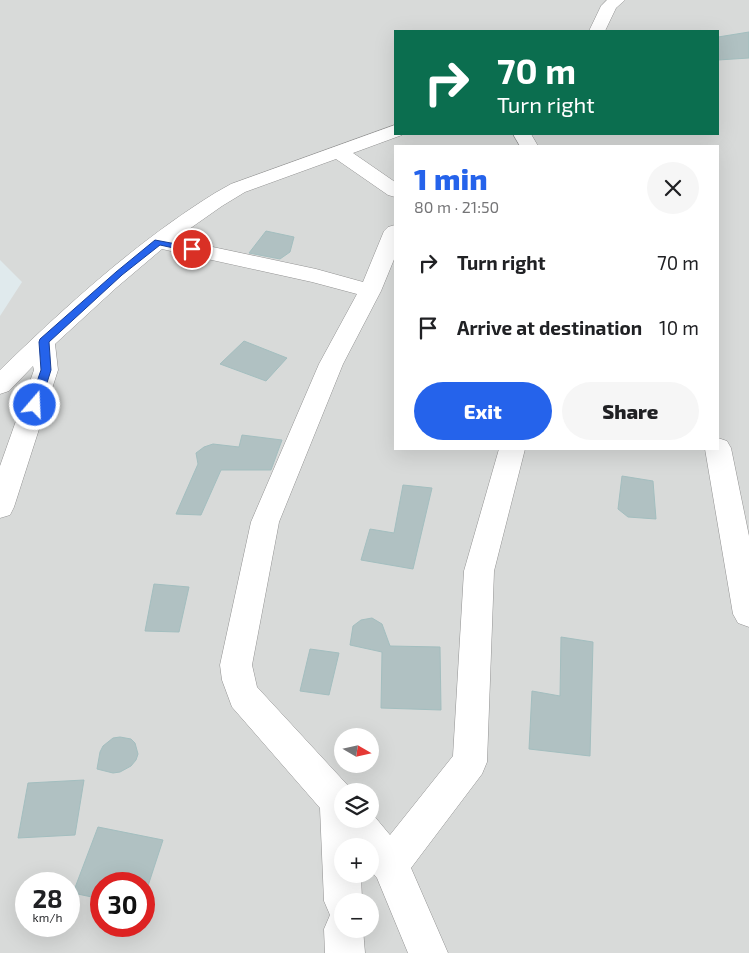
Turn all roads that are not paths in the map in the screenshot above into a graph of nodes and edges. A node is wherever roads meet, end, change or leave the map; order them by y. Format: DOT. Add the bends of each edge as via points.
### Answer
graph roads {
  1 [pos="617,0"];
  2 [pos="597,30"];
  3 [pos="394,131"];
  4 [pos="339,152"];
  5 [pos="394,191"];
  6 [pos="394,232"];
  7 [pos="158,242"];
  8 [pos="370,291"];
  9 [pos="44,342"];
  10 [pos="0,385"];
  11 [pos="512,450"];
  12 [pos="718,450"];
  13 [pos="0,507"];
  14 [pos="749,614"];
  15 [pos="334,798"];
  16 [pos="344,828"];
  17 [pos="360,828"];
  18 [pos="390,865"];
  19 [pos="343,893"];
  20 [pos="344,938"];
  21 [pos="345,953"];
  22 [pos="428,953"];
  1 -- 2 [label="street" via="609,6"];
  3 -- 4 [label="street"];
  4 -- 5 [label="street"];
  4 -- 7 [label="street" via="221,196"];
  6 -- 8 [label="street"];
  7 -- 8 [label="street"];
  7 -- 9 [label="street"];
  8 -- 15 [label="street" via="331,364 265,522 236,665 244,696"];
  9 -- 10 [label="street"];
  9 -- 13 [label="street" via="46,370"];
  11 -- 18 [label="street" via="479,571 470,762"];
  12 -- 14 [label="street"];
  16 -- 19 [label="street"];
  17 -- 18 [label="street"];
  18 -- 22 [label="street"];
  20 -- 21 [label="street"];
}
